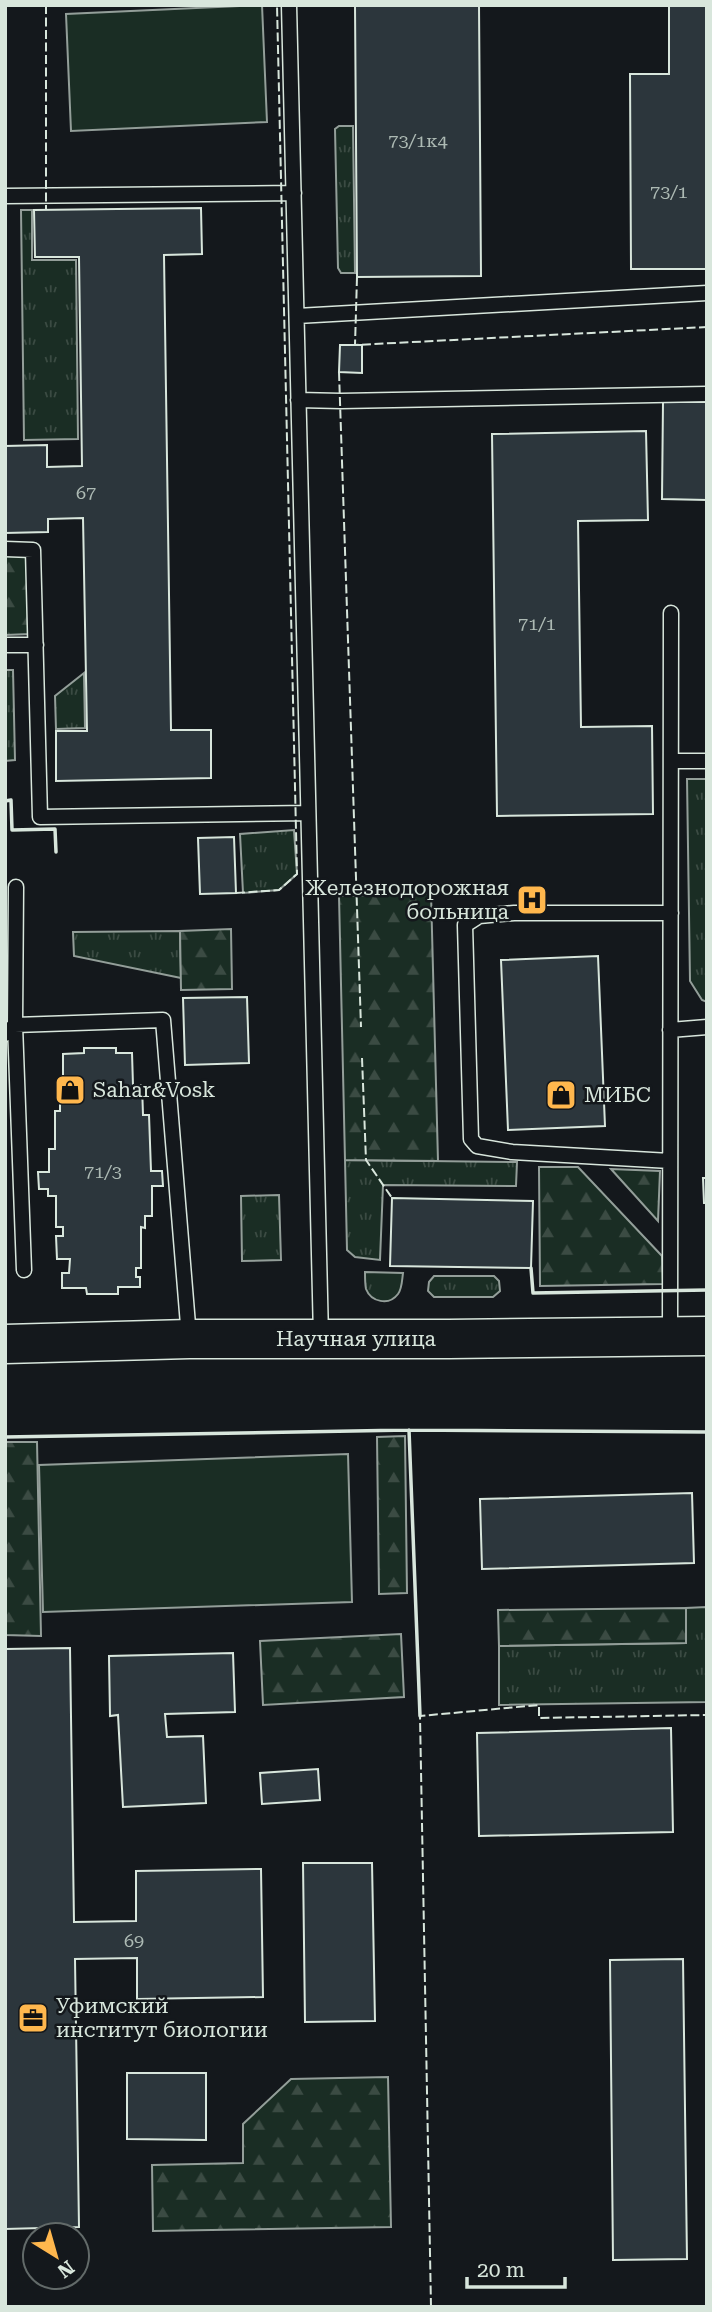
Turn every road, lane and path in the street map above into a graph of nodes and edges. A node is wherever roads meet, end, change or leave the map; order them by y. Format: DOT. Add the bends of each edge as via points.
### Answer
graph roads {
  1 [pos="289,5"];
  2 [pos="293,193"];
  3 [pos="5,196"];
  4 [pos="707,293"];
  5 [pos="297,316"];
  6 [pos="707,394"];
  7 [pos="298,400"];
  8 [pos="5,550"];
  9 [pos="671,613"];
  10 [pos="5,645"];
  11 [pos="36,645"];
  12 [pos="671,761"];
  13 [pos="707,761"];
  14 [pos="308,813"];
  15 [pos="16,887"];
  16 [pos="671,913"];
  17 [pos="707,1027"];
  18 [pos="10,1030"];
  19 [pos="670,1030"];
  20 [pos="670,1161"];
  21 [pos="24,1270"];
  22 [pos="688,1336"];
  23 [pos="321,1338"];
  24 [pos="189,1339"];
  25 [pos="5,1344"];
  1 -- 2 [label="lane"];
  2 -- 3 [label="lane"];
  2 -- 5 [label="lane"];
  4 -- 5 [label="lane"];
  5 -- 7 [label="lane"];
  6 -- 7 [label="lane"];
  7 -- 14 [label="lane"];
  8 -- 11 [label="lane" via="33,550"];
  9 -- 12 [label="lane"];
  10 -- 11 [label="lane"];
  11 -- 14 [label="lane" via="40,817"];
  12 -- 13 [label="lane"];
  12 -- 16 [label="lane"];
  14 -- 23 [label="lane"];
  15 -- 18 [label="lane"];
  16 -- 19 [label="lane"];
  16 -- 20 [label="lane" via="514,913 479,916 466,925 471,1139 477,1146"];
  17 -- 19 [label="lane"];
  18 -- 21 [label="lane"];
  18 -- 24 [label="lane" via="163,1020"];
  19 -- 20 [label="lane"];
  20 -- 22 [label="lane"];
  22 -- 23 [label="street, Научная улица"];
  23 -- 24 [label="street, Научная улица"];
  24 -- 25 [label="street, Научная улица"];
}
